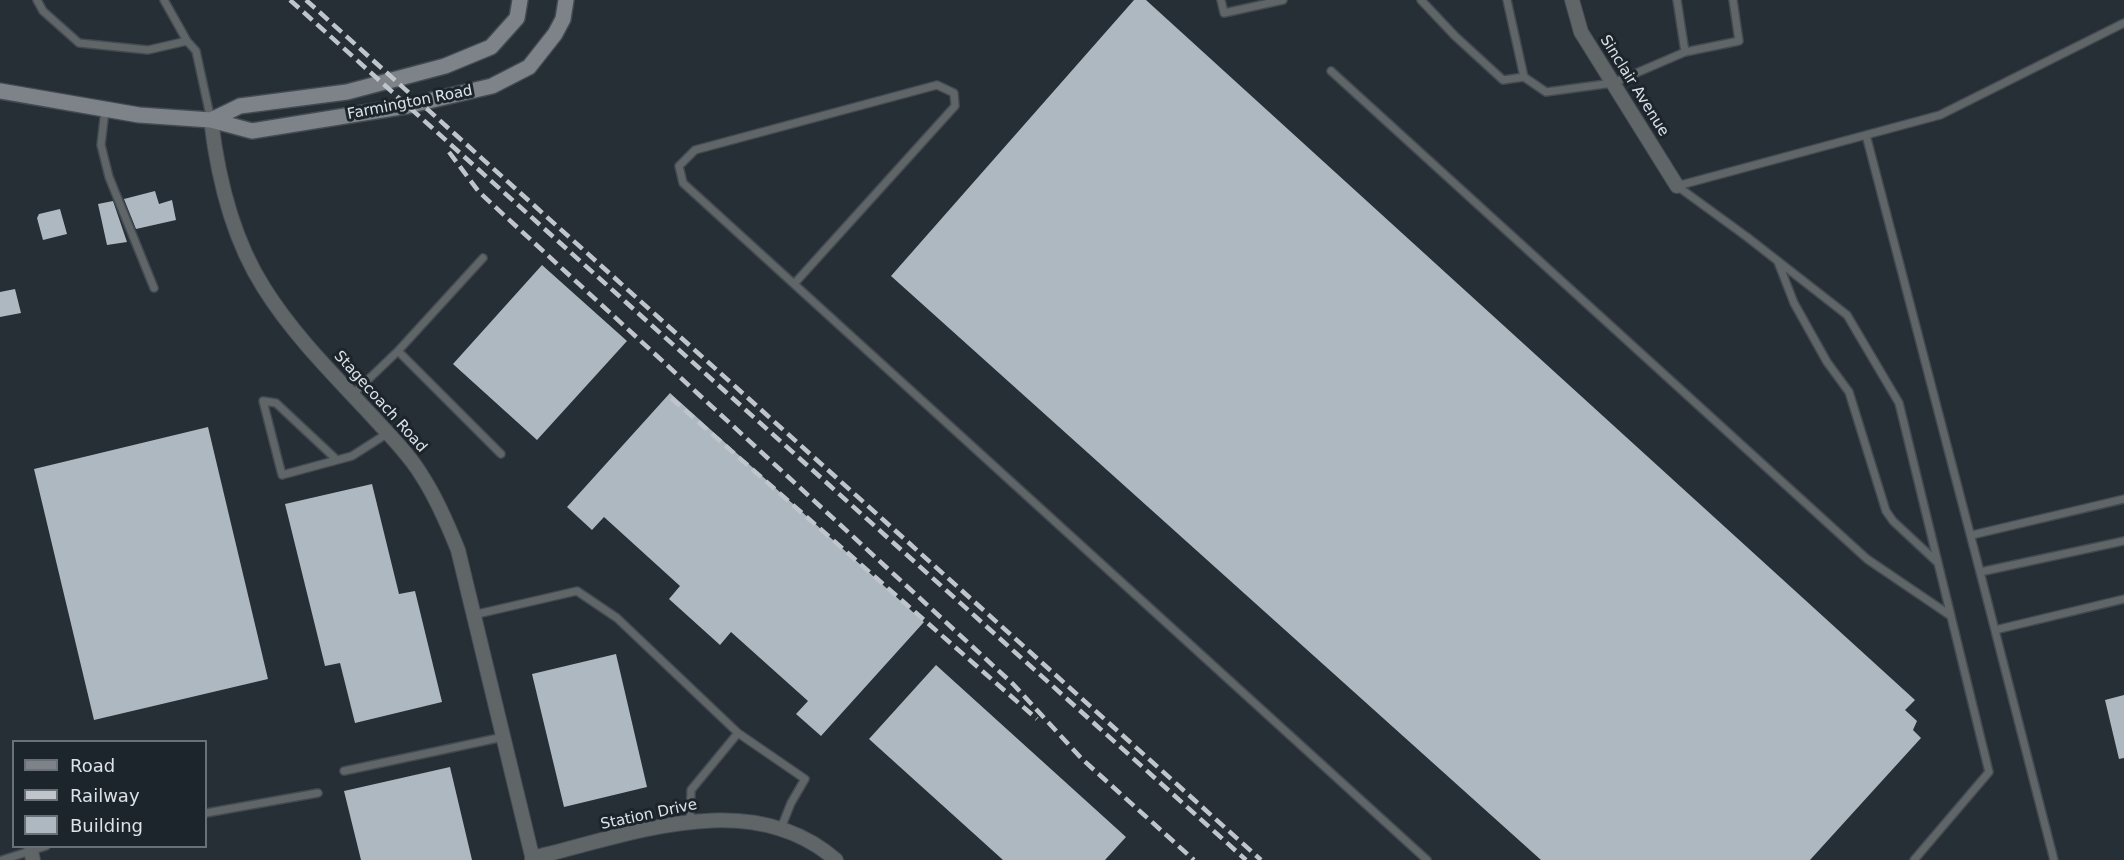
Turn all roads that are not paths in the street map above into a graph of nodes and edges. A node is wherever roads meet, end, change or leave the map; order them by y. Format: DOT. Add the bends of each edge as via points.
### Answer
graph roads {
  1 [pos="37,0"];
  2 [pos="164,0"];
  3 [pos="519,0"];
  4 [pos="566,0"];
  5 [pos="1221,0"];
  6 [pos="1283,0"];
  7 [pos="1421,0"];
  8 [pos="1508,0"];
  9 [pos="1572,0"];
  10 [pos="1677,0"];
  11 [pos="1733,0"];
  12 [pos="2124,23"];
  13 [pos="187,42"];
  14 [pos="1685,52"];
  15 [pos="1330,71"];
  16 [pos="1524,77"];
  17 [pos="1613,83"];
  18 [pos="0,91"];
  19 [pos="105,110"];
  20 [pos="211,120"];
  21 [pos="1866,135"];
  22 [pos="1677,186"];
  23 [pos="483,258"];
  24 [pos="1777,260"];
  25 [pos="794,284"];
  26 [pos="154,288"];
  27 [pos="398,351"];
  28 [pos="352,395"];
  29 [pos="388,433"];
  30 [pos="501,454"];
  31 [pos="337,460"];
  32 [pos="2124,499"];
  33 [pos="1972,535"];
  34 [pos="2124,541"];
  35 [pos="1938,563"];
  36 [pos="1980,572"];
  37 [pos="2124,599"];
  38 [pos="473,615"];
  39 [pos="1951,616"];
  40 [pos="1995,630"];
  41 [pos="738,733"];
  42 [pos="503,737"];
  43 [pos="344,771"];
  44 [pos="318,793"];
  45 [pos="207,813"];
  46 [pos="690,822"];
  47 [pos="782,828"];
  48 [pos="32,855"];
  49 [pos="533,859"];
  50 [pos="2,860"];
  51 [pos="836,860"];
  52 [pos="1427,860"];
  53 [pos="1914,860"];
  54 [pos="2054,860"];
  1 -- 13 [label="lane" via="43,11 79,43 148,50"];
  2 -- 13 [label="lane"];
  3 -- 20 [label="main road, Farmington Road" via="517,18 491,47 445,66 347,92 240,106"];
  4 -- 20 [label="main road, Farmington Road" via="555,34 529,68 492,86 407,106 252,131"];
  5 -- 6 [label="lane" via="1224,13"];
  7 -- 16 [label="lane" via="1503,80"];
  8 -- 16 [label="lane"];
  9 -- 17 [label="street, Sinclair Avenue" via="1581,32"];
  10 -- 14 [label="lane"];
  11 -- 14 [label="lane" via="1739,41"];
  12 -- 21 [label="lane" via="1940,115"];
  13 -- 20 [label="lane" via="196,51"];
  14 -- 17 [label="lane"];
  15 -- 39 [label="lane" via="1868,559"];
  16 -- 17 [label="lane" via="1546,92"];
  17 -- 22 [label="street, Sinclair Avenue"];
  18 -- 19 [label="main road, Farmington Road"];
  19 -- 20 [label="main road, Farmington Road"];
  19 -- 26 [label="lane" via="101,145 109,177"];
  20 -- 28 [label="street, Stagecoach Road" via="225,195 251,265 281,314"];
  21 -- 22 [label="lane"];
  21 -- 33 [label="lane"];
  22 -- 24 [label="lane"];
  23 -- 27 [label="lane"];
  24 -- 35 [label="lane" via="1794,303 1849,392 1886,511"];
  24 -- 35 [label="lane" via="1846,315 1899,403"];
  25 -- 25 [label="lane" via="683,183 679,166 695,150 937,85 954,93 955,105"];
  25 -- 52 [label="lane"];
  27 -- 28 [label="lane"];
  27 -- 30 [label="lane"];
  28 -- 29 [label="street, Stagecoach Road"];
  29 -- 31 [label="lane" via="352,456"];
  29 -- 38 [label="street, Stagecoach Road" via="423,476 446,521 458,550"];
  31 -- 31 [label="lane" via="282,475 263,401 276,403"];
  32 -- 33 [label="lane"];
  33 -- 36 [label="lane"];
  34 -- 36 [label="lane"];
  35 -- 39 [label="lane"];
  36 -- 40 [label="lane"];
  37 -- 40 [label="lane"];
  38 -- 41 [label="lane" via="577,591 617,618"];
  38 -- 42 [label="street, Stagecoach Road"];
  39 -- 53 [label="lane" via="1989,772"];
  40 -- 54 [label="lane"];
  41 -- 46 [label="lane" via="691,790"];
  41 -- 47 [label="lane" via="805,779"];
  42 -- 43 [label="lane"];
  42 -- 49 [label="street, Stagecoach Road"];
  44 -- 45 [label="lane"];
  46 -- 47 [label="street, Station Drive" via="740,820"];
  46 -- 49 [label="street, Station Drive"];
  47 -- 51 [label="street, Station Drive"];
  48 -- 50 [label="lane"];
}
